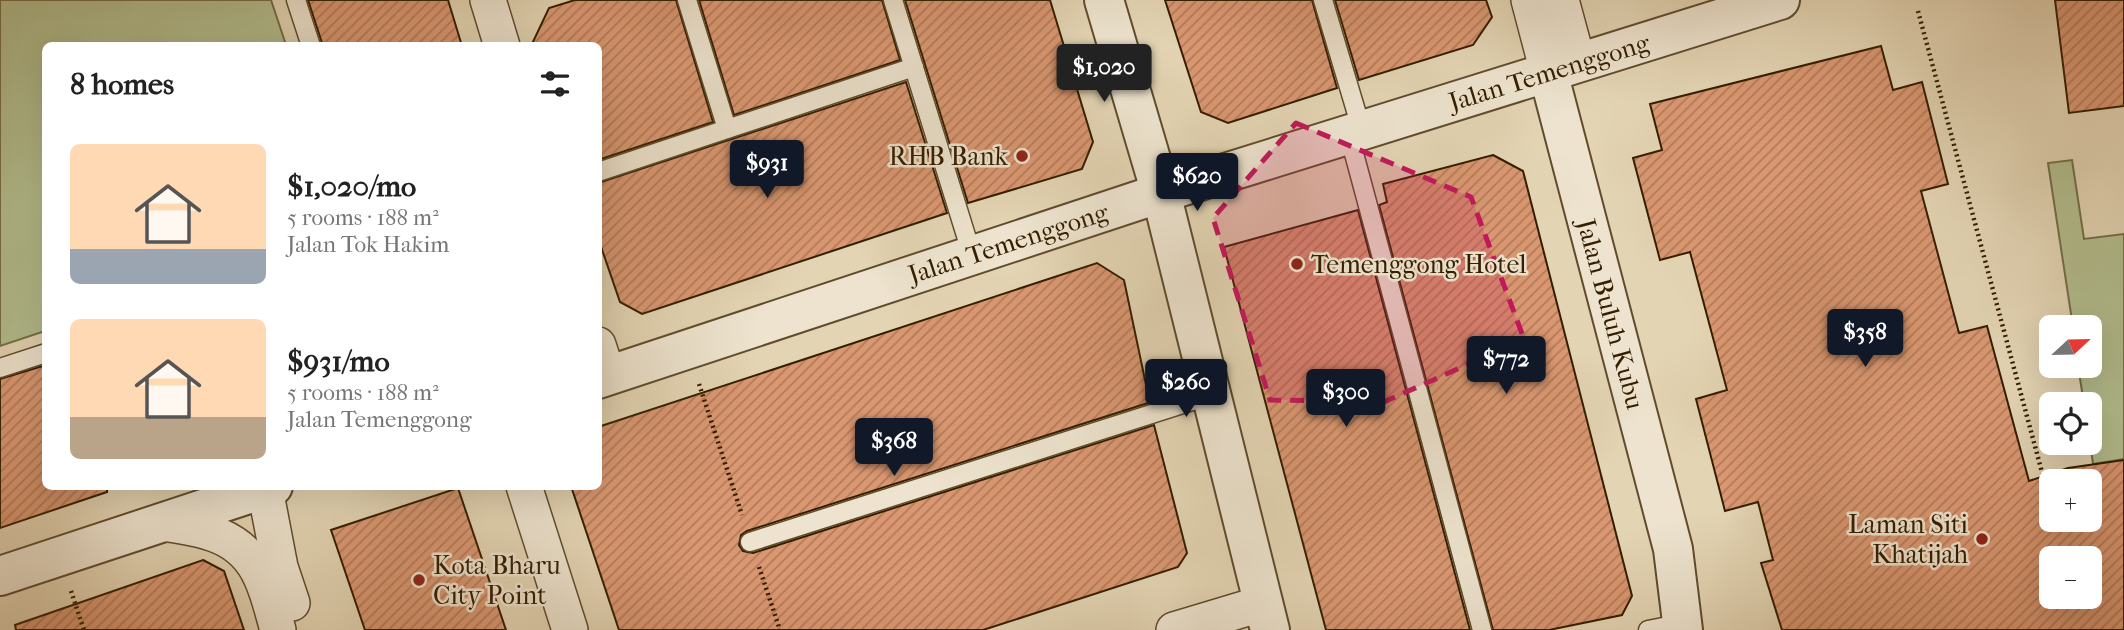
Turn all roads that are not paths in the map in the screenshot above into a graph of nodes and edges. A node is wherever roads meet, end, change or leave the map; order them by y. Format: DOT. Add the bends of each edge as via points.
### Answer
graph roads {
  1 [pos="296,0"];
  2 [pos="488,0"];
  3 [pos="687,0"];
  4 [pos="893,0"];
  5 [pos="1104,0"];
  6 [pos="1323,0"];
  7 [pos="1529,0"];
  8 [pos="1561,0"];
  9 [pos="1780,0"];
  10 [pos="310,42"];
  11 [pos="501,42"];
  12 [pos="914,67"];
  13 [pos="1563,68"];
  14 [pos="727,129"];
  15 [pos="1356,133"];
  16 [pos="602,171"];
  17 [pos="1161,193"];
  18 [pos="972,255"];
  19 [pos="42,354"];
  20 [pos="602,367"];
  21 [pos="0,368"];
  22 [pos="1211,395"];
  23 [pos="255,490"];
  24 [pos="525,490"];
  25 [pos="160,523"];
  26 [pos="750,541"];
  27 [pos="0,576"];
  28 [pos="1267,617"];
  29 [pos="1672,628"];
  30 [pos="278,630"];
  31 [pos="300,630"];
  32 [pos="570,630"];
  33 [pos="1174,630"];
  34 [pos="1482,630"];
  1 -- 10 [label="lane"];
  2 -- 11 [label="street"];
  3 -- 14 [label="lane"];
  4 -- 12 [label="lane"];
  5 -- 17 [label="street"];
  6 -- 15 [label="lane"];
  7 -- 13 [label="street, Jalan Buluh Kubu"];
  8 -- 13 [label="street, Jalan Buluh Kubu"];
  9 -- 13 [label="street, Jalan Temenggong"];
  12 -- 14 [label="lane"];
  12 -- 18 [label="lane"];
  13 -- 15 [label="street, Jalan Temenggong"];
  13 -- 29 [label="street, Jalan Buluh Kubu" via="1673,549"];
  14 -- 16 [label="lane"];
  15 -- 17 [label="street, Jalan Temenggong"];
  15 -- 34 [label="lane"];
  17 -- 18 [label="street, Jalan Temenggong"];
  17 -- 22 [label="street"];
  18 -- 20 [label="street, Jalan Temenggong" via="687,350"];
  19 -- 21 [label="lane"];
  22 -- 26 [label="lane"];
  22 -- 28 [label="street"];
  23 -- 25 [label="street"];
  23 -- 31 [label="street"];
  24 -- 32 [label="street"];
  25 -- 27 [label="street"];
  25 -- 30 [label="street" via="223,536 245,554 261,576"];
  28 -- 33 [label="street"];
}
